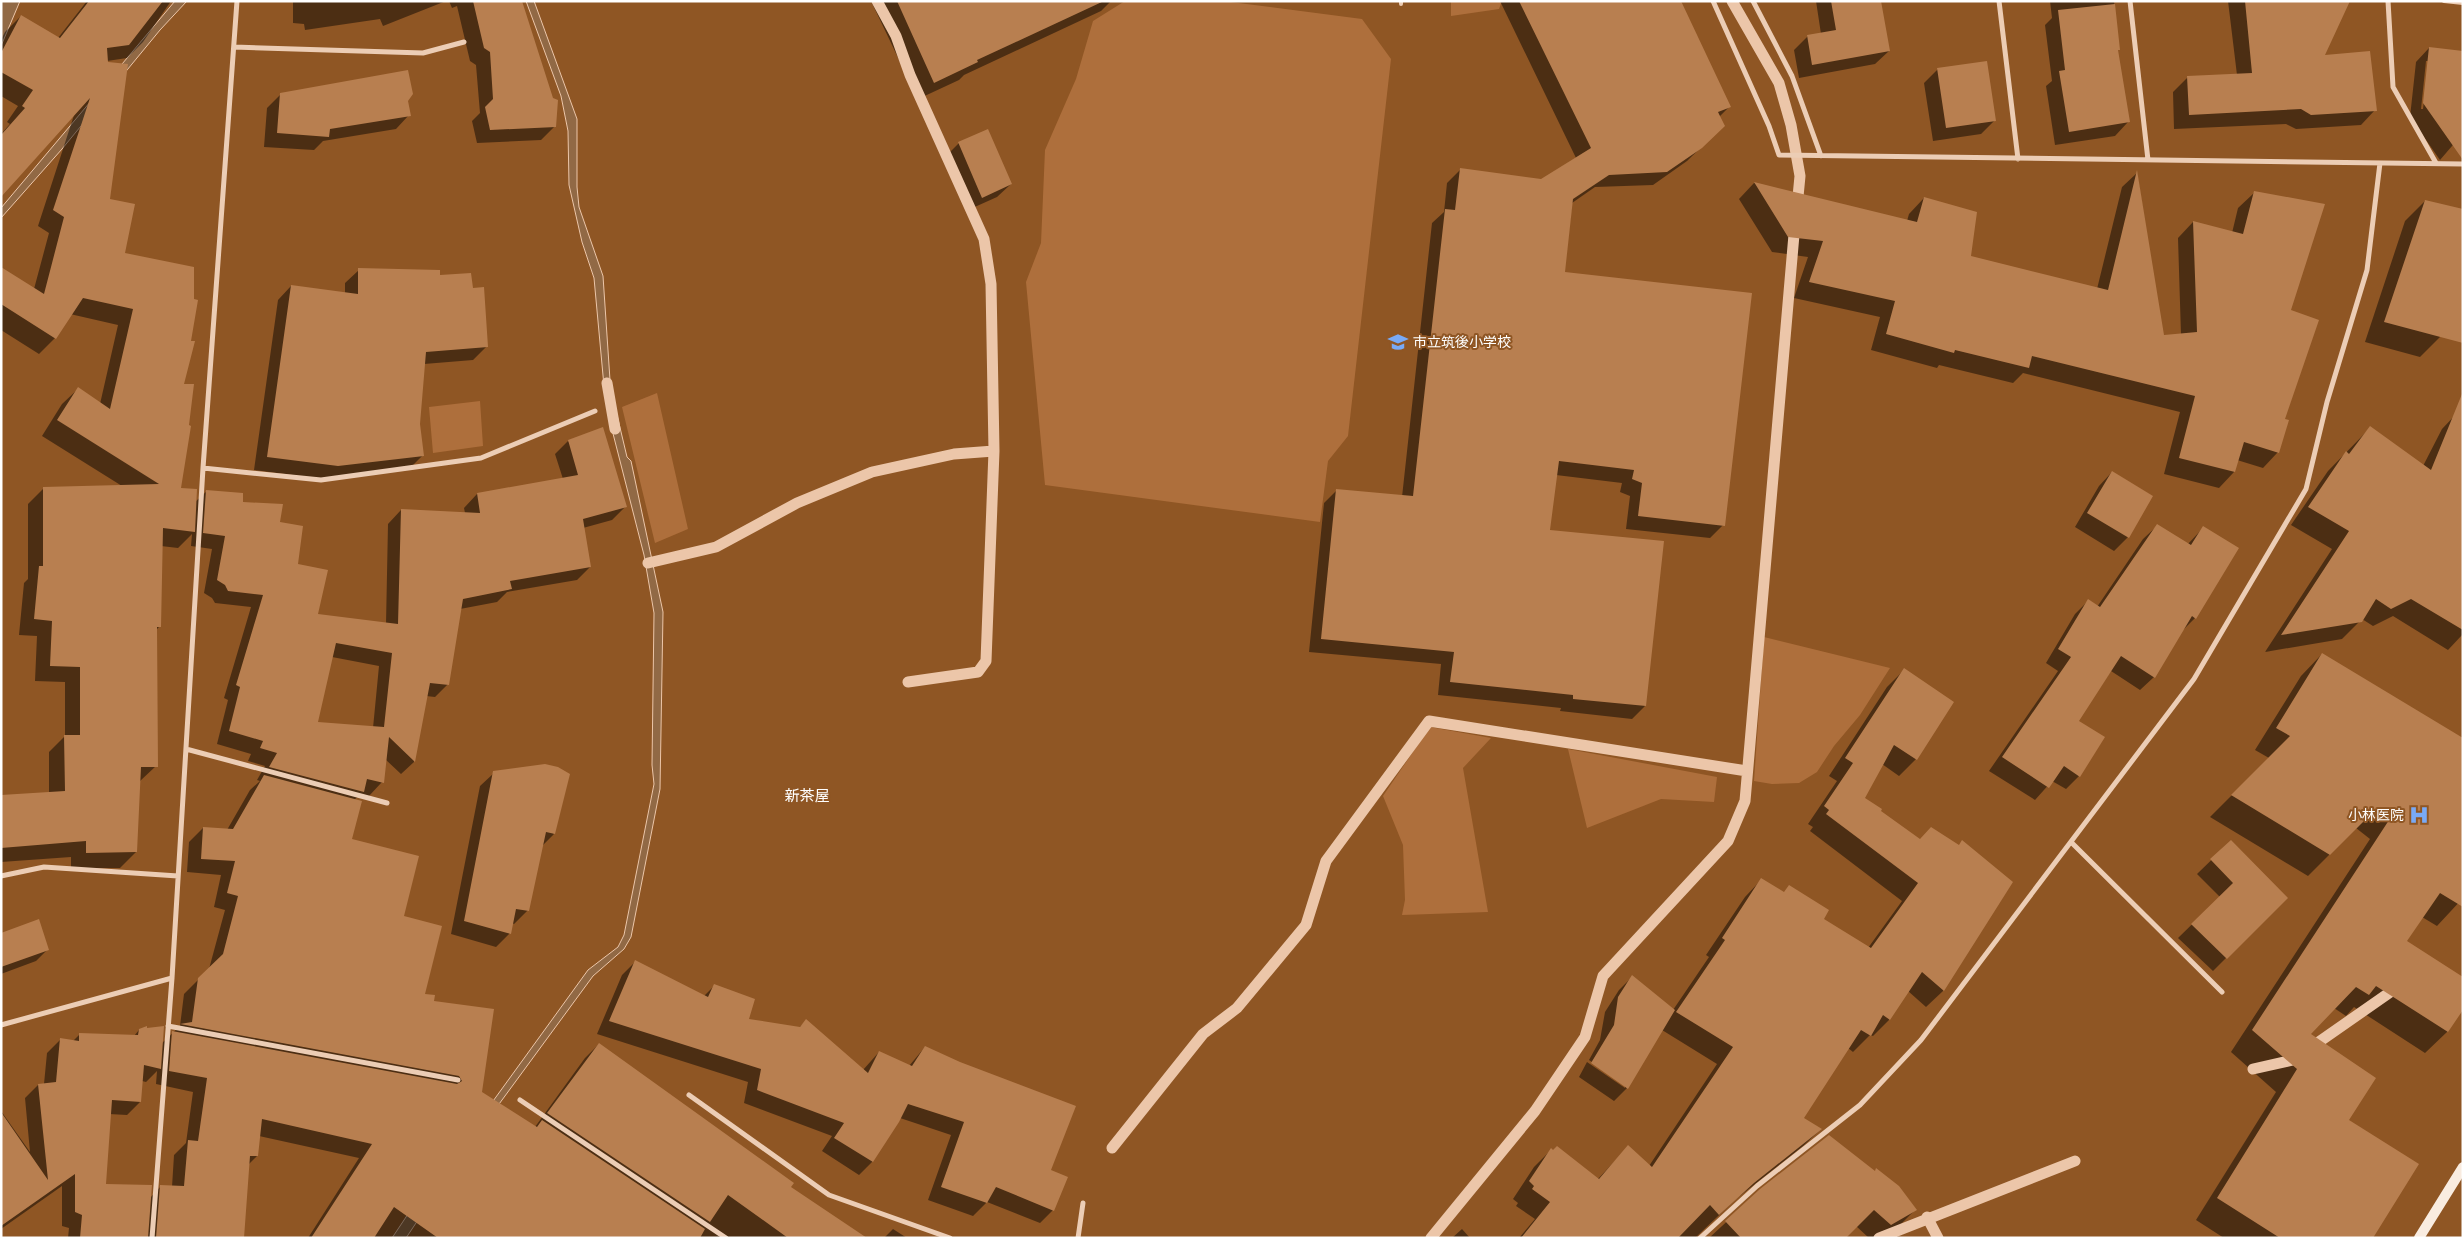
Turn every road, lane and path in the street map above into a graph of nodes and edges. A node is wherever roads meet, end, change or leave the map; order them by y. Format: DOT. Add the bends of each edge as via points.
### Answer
graph roads {
  1 [pos="237,1"];
  2 [pos="1713,1"];
  3 [pos="1753,1"];
  4 [pos="1999,1"];
  5 [pos="2130,1"];
  6 [pos="2388,1"];
  7 [pos="2444,1"];
  8 [pos="2463,3"];
  9 [pos="464,42"];
  10 [pos="234,47"];
  11 [pos="1821,156"];
  12 [pos="2018,158"];
  13 [pos="2148,160"];
  14 [pos="2380,163"];
  15 [pos="2436,164"];
  16 [pos="2463,164"];
  17 [pos="595,412"];
  18 [pos="203,468"];
  19 [pos="186,749"];
  20 [pos="388,803"];
  21 [pos="2072,843"];
  22 [pos="1,876"];
  23 [pos="178,876"];
  24 [pos="172,978"];
  25 [pos="2222,992"];
  26 [pos="1,1025"];
  27 [pos="168,1026"];
  28 [pos="458,1080"];
  29 [pos="689,1095"];
  30 [pos="520,1100"];
  31 [pos="2463,1167"];
  32 [pos="1083,1203"];
  33 [pos="152,1238"];
  34 [pos="726,1238"];
  35 [pos="950,1238"];
  36 [pos="1078,1238"];
  37 [pos="1700,1238"];
  38 [pos="2419,1238"];
  1 -- 10 [label="street"];
  2 -- 11 [label="street" via="1779,155"];
  3 -- 11 [label="street" via="1792,76"];
  4 -- 12 [label="street"];
  5 -- 13 [label="street"];
  6 -- 15 [label="street" via="2393,87"];
  7 -- 8 [label="lane"];
  9 -- 10 [label="street" via="422,53"];
  10 -- 18 [label="street"];
  11 -- 12 [label="street"];
  12 -- 13 [label="street"];
  13 -- 14 [label="street"];
  14 -- 15 [label="street"];
  14 -- 21 [label="street" via="2368,270 2327,402 2306,489 2194,679"];
  15 -- 16 [label="street"];
  17 -- 18 [label="street" via="482,458 321,480"];
  18 -- 19 [label="street"];
  19 -- 20 [label="street"];
  19 -- 23 [label="street"];
  21 -- 25 [label="street"];
  21 -- 37 [label="street" via="1921,1040 1860,1105 1757,1186"];
  22 -- 23 [label="street" via="44,867"];
  23 -- 24 [label="street"];
  24 -- 26 [label="street"];
  24 -- 27 [label="street"];
  27 -- 28 [label="street"];
  27 -- 33 [label="street"];
  29 -- 35 [label="street" via="829,1195"];
  30 -- 34 [label="street"];
  31 -- 38 [label="main road"];
  32 -- 36 [label="street"];
}
